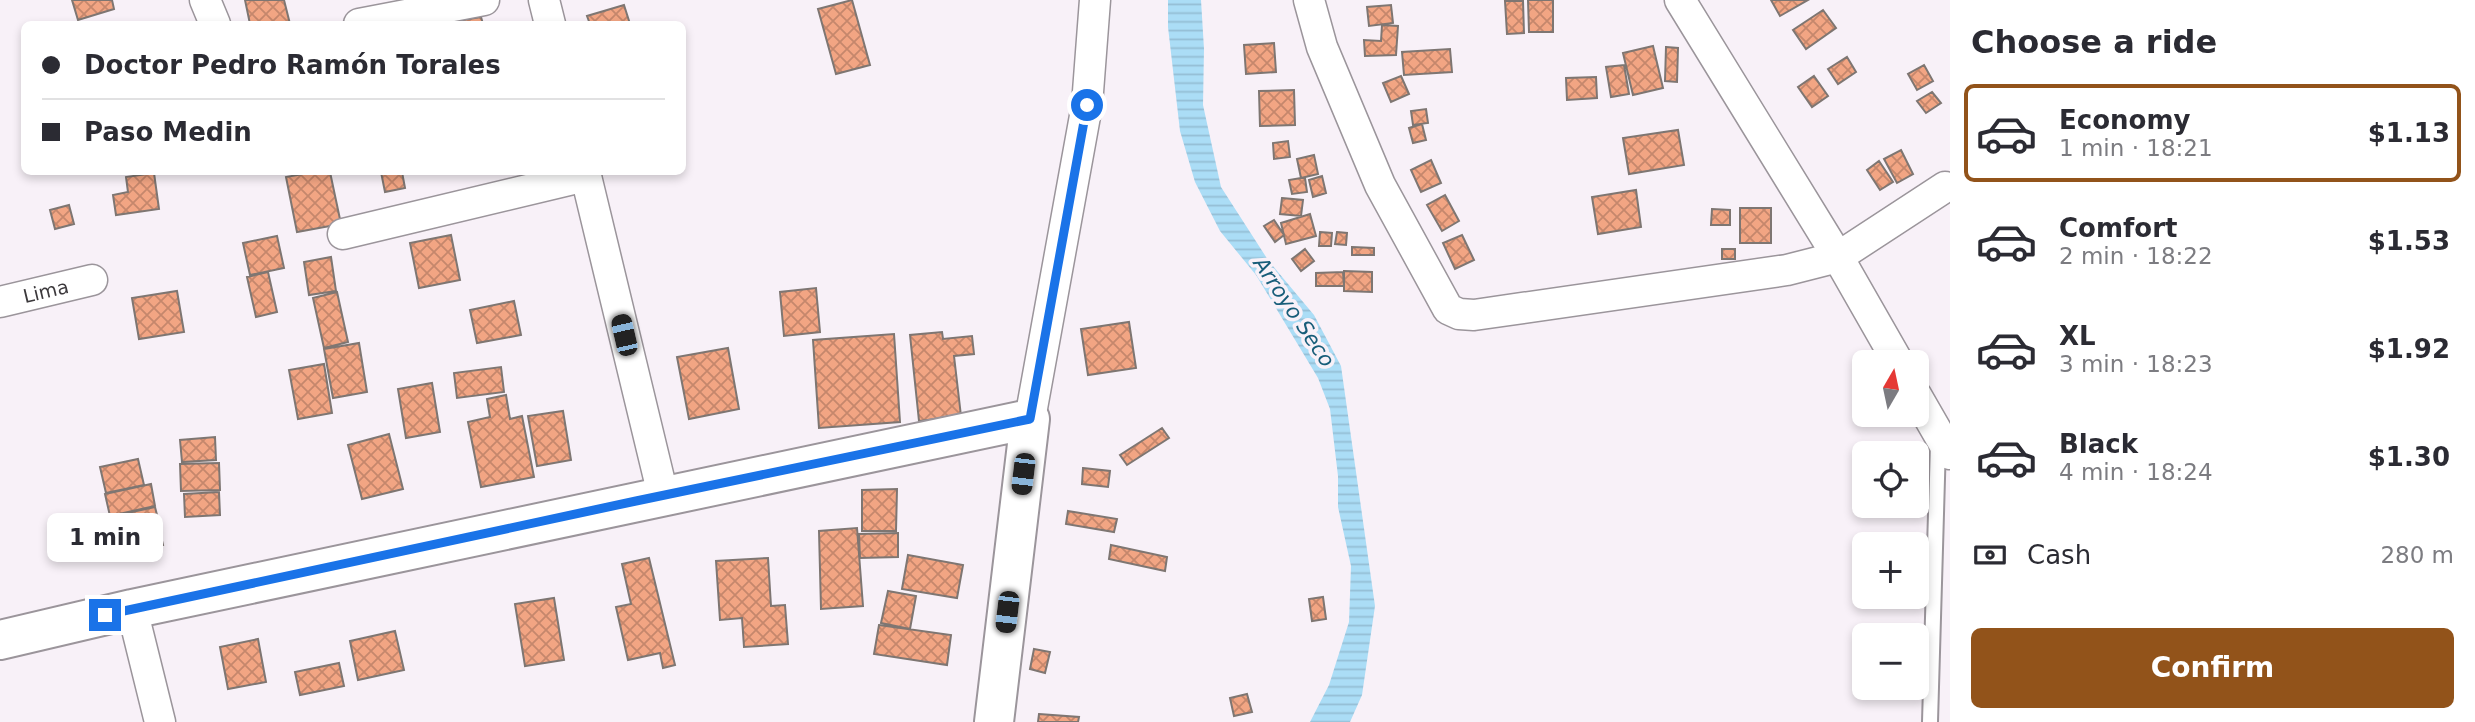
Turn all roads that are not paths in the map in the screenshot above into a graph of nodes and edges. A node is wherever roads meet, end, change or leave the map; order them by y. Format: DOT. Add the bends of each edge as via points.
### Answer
graph roads {
  1 [pos="205,0"];
  2 [pos="351,0"];
  3 [pos="484,0"];
  4 [pos="544,0"];
  5 [pos="1095,0"];
  6 [pos="1309,0"];
  7 [pos="1680,0"];
  8 [pos="214,21"];
  9 [pos="357,21"];
  10 [pos="374,21"];
  11 [pos="549,21"];
  12 [pos="581,175"];
  13 [pos="585,175"];
  14 [pos="1945,187"];
  15 [pos="343,234"];
  16 [pos="1838,257"];
  17 [pos="92,280"];
  18 [pos="0,302"];
  19 [pos="1891,350"];
  20 [pos="1929,418"];
  21 [pos="1030,419"];
  22 [pos="1944,444"];
  23 [pos="663,495"];
  24 [pos="132,609"];
  25 [pos="0,640"];
  26 [pos="160,722"];
  27 [pos="994,722"];
  28 [pos="1930,722"];
  1 -- 8 [label="street"];
  2 -- 9 [label="street"];
  3 -- 10 [label="street"];
  4 -- 11 [label="street"];
  5 -- 21 [label="street" via="1087,105"];
  6 -- 16 [label="street" via="1322,47 1380,185 1453,312 1474,315 1787,270"];
  7 -- 16 [label="street"];
  12 -- 15 [label="street"];
  13 -- 23 [label="street"];
  14 -- 16 [label="street"];
  16 -- 19 [label="street"];
  17 -- 18 [label="street, Lima"];
  20 -- 22 [label="street"];
  21 -- 23 [label="street"];
  21 -- 27 [label="street"];
  22 -- 28 [label="lane"];
  23 -- 24 [label="street"];
  24 -- 25 [label="street"];
  24 -- 26 [label="street"];
}
